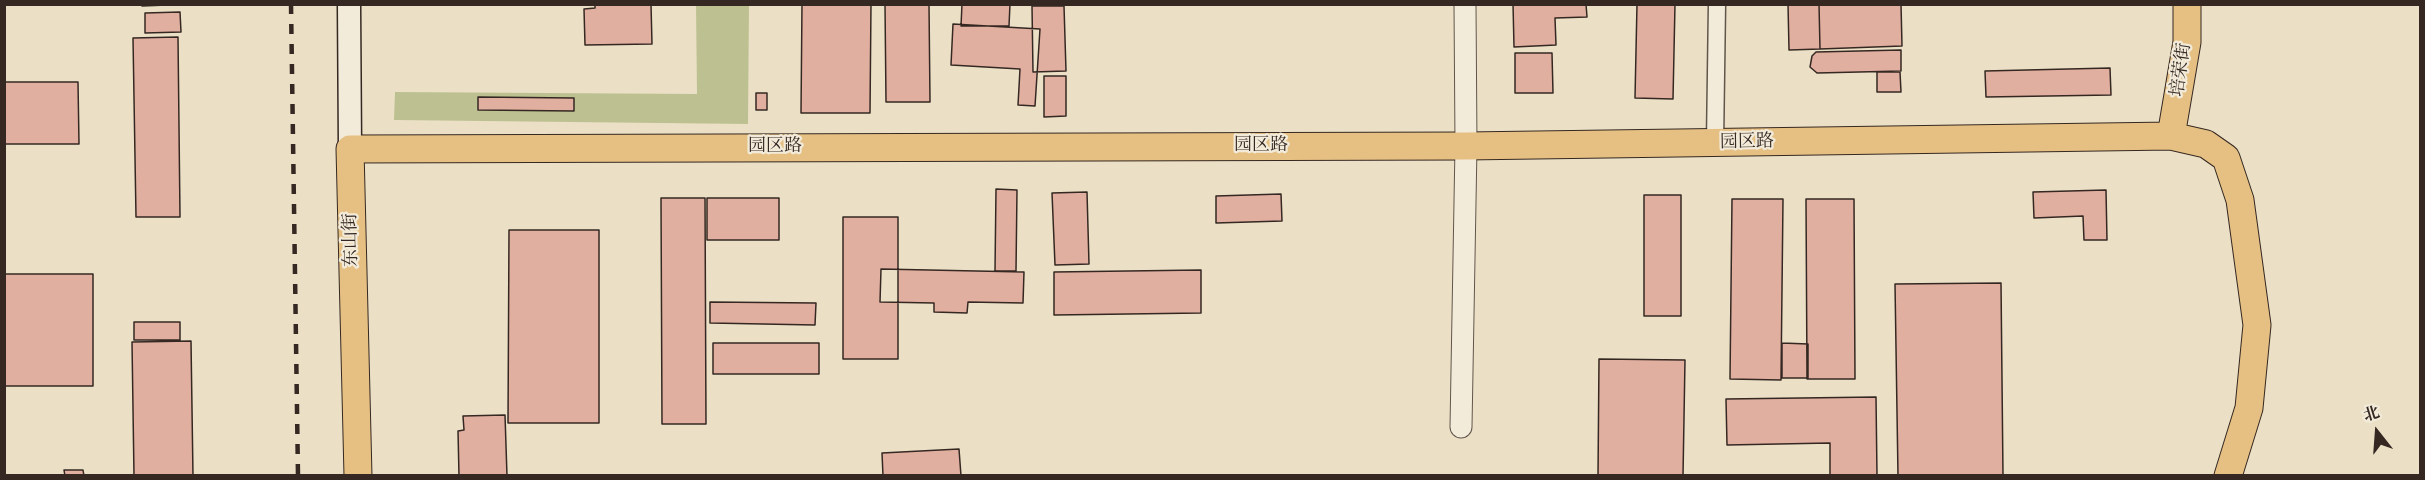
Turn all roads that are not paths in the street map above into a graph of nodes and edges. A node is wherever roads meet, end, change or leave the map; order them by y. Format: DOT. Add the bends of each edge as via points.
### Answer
graph roads {
  1 [pos="349,4"];
  2 [pos="1465,4"];
  3 [pos="1717,4"];
  4 [pos="2187,4"];
  5 [pos="2171,135"];
  6 [pos="1715,143"];
  7 [pos="1466,146"];
  8 [pos="350,149"];
  9 [pos="1461,427"];
  10 [pos="358,476"];
  11 [pos="2228,476"];
  1 -- 8 [label="main road, 东山街"];
  2 -- 7 [label="street"];
  3 -- 6 [label="street"];
  4 -- 5 [label="highway, 培荣街" via="2187,42"];
  5 -- 6 [label="highway, 园区路"];
  5 -- 11 [label="highway, 园区路" via="2206,144 2226,158 2240,200 2257,326 2249,408"];
  6 -- 7 [label="highway, 园区路"];
  7 -- 8 [label="highway, 园区路"];
  7 -- 9 [label="street"];
  8 -- 10 [label="highway, 东山街"];
}
